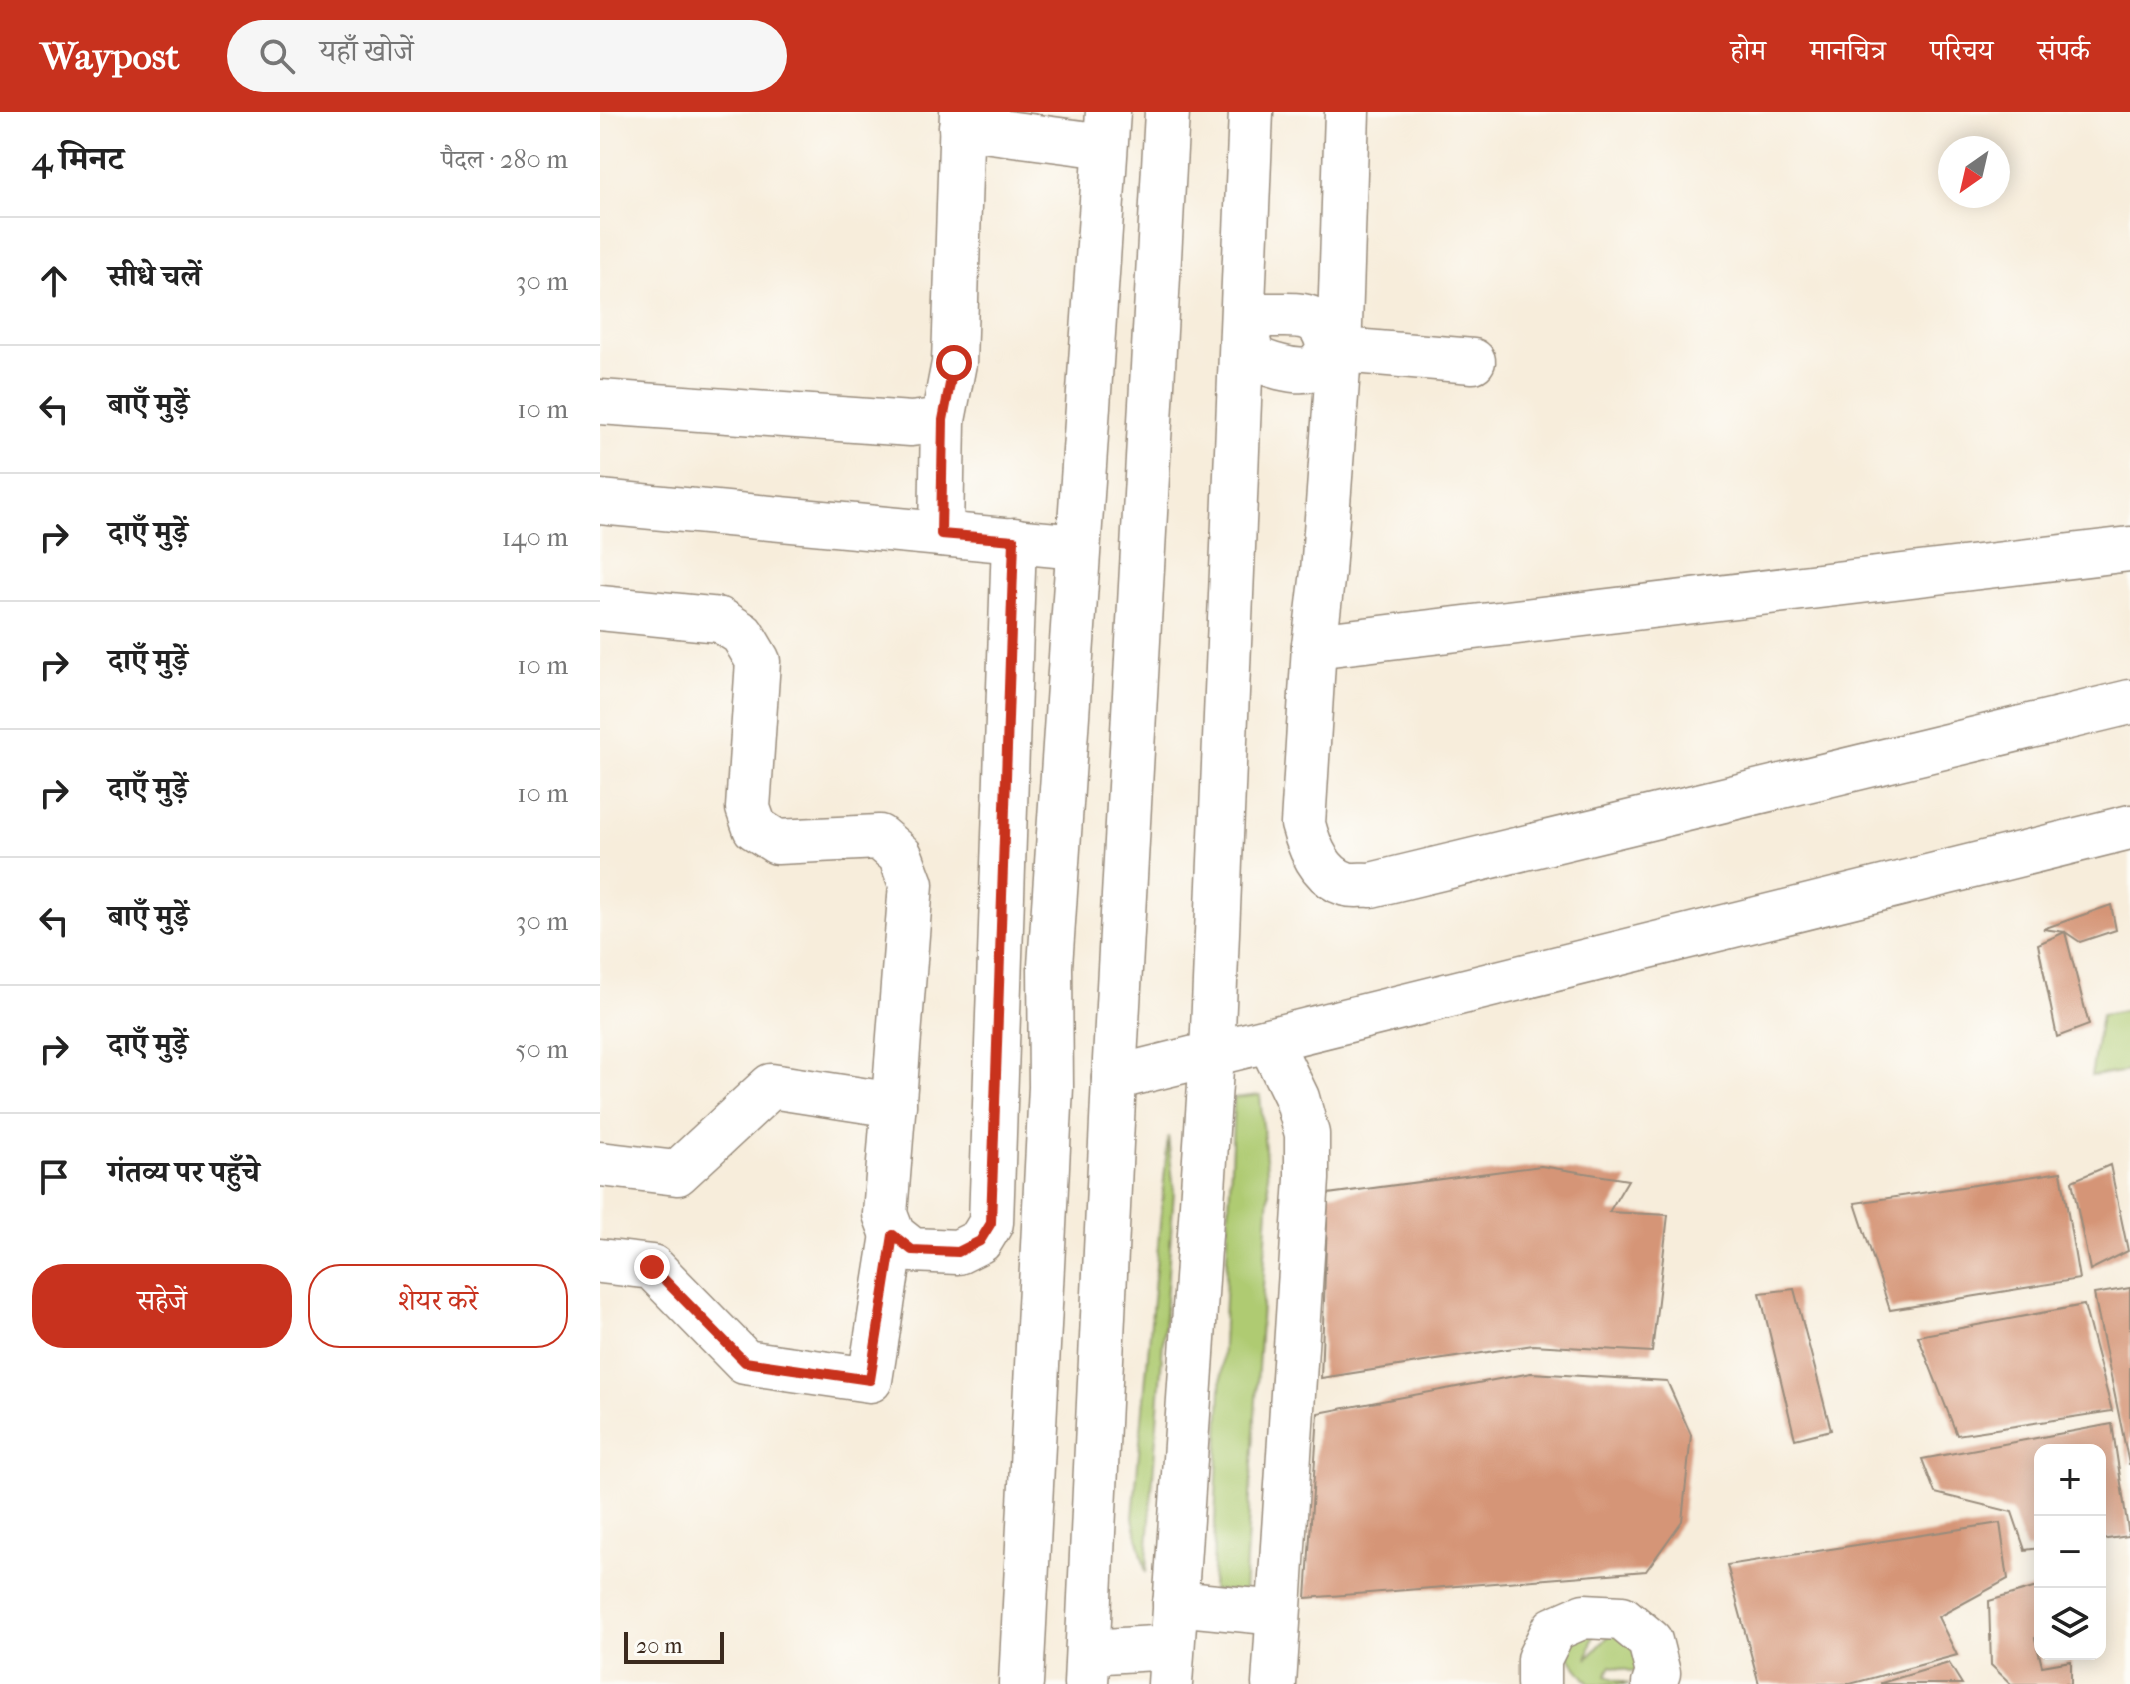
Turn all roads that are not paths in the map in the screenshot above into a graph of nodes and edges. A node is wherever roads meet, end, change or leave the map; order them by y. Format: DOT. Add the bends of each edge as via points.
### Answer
graph roads {
  1 [pos="1167,112"];
  2 [pos="1251,112"];
  3 [pos="1347,112"];
  4 [pos="961,120"];
  5 [pos="1107,129"];
  6 [pos="1101,203"];
  7 [pos="1161,213"];
  8 [pos="1244,336"];
  9 [pos="1334,350"];
  10 [pos="1473,361"];
  11 [pos="600,402"];
  12 [pos="943,420"];
  13 [pos="600,502"];
  14 [pos="941,534"];
  15 [pos="1014,540"];
  16 [pos="1078,547"];
  17 [pos="2130,549"];
  18 [pos="600,608"];
  19 [pos="1314,646"];
  20 [pos="2130,702"];
  21 [pos="2130,827"];
  22 [pos="1269,1040"];
  23 [pos="1212,1054"];
  24 [pos="1114,1078"];
  25 [pos="894,1105"];
  26 [pos="600,1164"];
  27 [pos="893,1235"];
  28 [pos="1044,1239"];
  29 [pos="980,1241"];
  30 [pos="600,1261"];
  31 [pos="1175,1603"];
  32 [pos="1278,1613"];
  33 [pos="1171,1666"];
  34 [pos="1087,1668"];
  35 [pos="1021,1684"];
  36 [pos="1274,1684"];
  37 [pos="1539,1684"];
  38 [pos="1654,1684"];
  1 -- 7 [label="street"];
  2 -- 8 [label="street"];
  3 -- 9 [label="street"];
  4 -- 5 [label="street"];
  4 -- 12 [label="street" via="954,363"];
  5 -- 6 [label="street"];
  6 -- 7 [label="street"];
  6 -- 16 [label="street"];
  7 -- 24 [label="street"];
  8 -- 9 [label="street" via="1252,356 1265,365 1310,369"];
  8 -- 23 [label="street"];
  9 -- 10 [label="street"];
  9 -- 19 [label="street"];
  11 -- 12 [label="street" via="911,424"];
  12 -- 14 [label="street"];
  13 -- 14 [label="street"];
  14 -- 15 [label="street"];
  15 -- 16 [label="street"];
  15 -- 29 [label="street" via="991,1223"];
  16 -- 28 [label="street" via="1050,966"];
  17 -- 19 [label="street"];
  18 -- 25 [label="street" via="720,620 742,634 758,661 748,808 755,828 777,842 879,837 900,855 911,884"];
  19 -- 20 [label="street" via="1303,824 1311,851 1346,884 1371,885"];
  21 -- 22 [label="street"];
  22 -- 23 [label="street"];
  22 -- 32 [label="street" via="1297,1098 1307,1134"];
  23 -- 24 [label="street"];
  23 -- 31 [label="street"];
  24 -- 34 [label="street"];
  25 -- 26 [label="street" via="771,1086 677,1173"];
  25 -- 27 [label="street" via="885,1214"];
  27 -- 29 [label="street" via="912,1250 958,1252"];
  27 -- 30 [label="street" via="870,1380 745,1362 652,1267"];
  28 -- 29 [label="street"];
  28 -- 35 [label="street"];
  31 -- 32 [label="street"];
  31 -- 33 [label="street"];
  32 -- 36 [label="street"];
  33 -- 34 [label="street"];
  37 -- 38 [label="street" via="1539,1659 1554,1629 1584,1616 1622,1618 1650,1641 1658,1673"];
}
